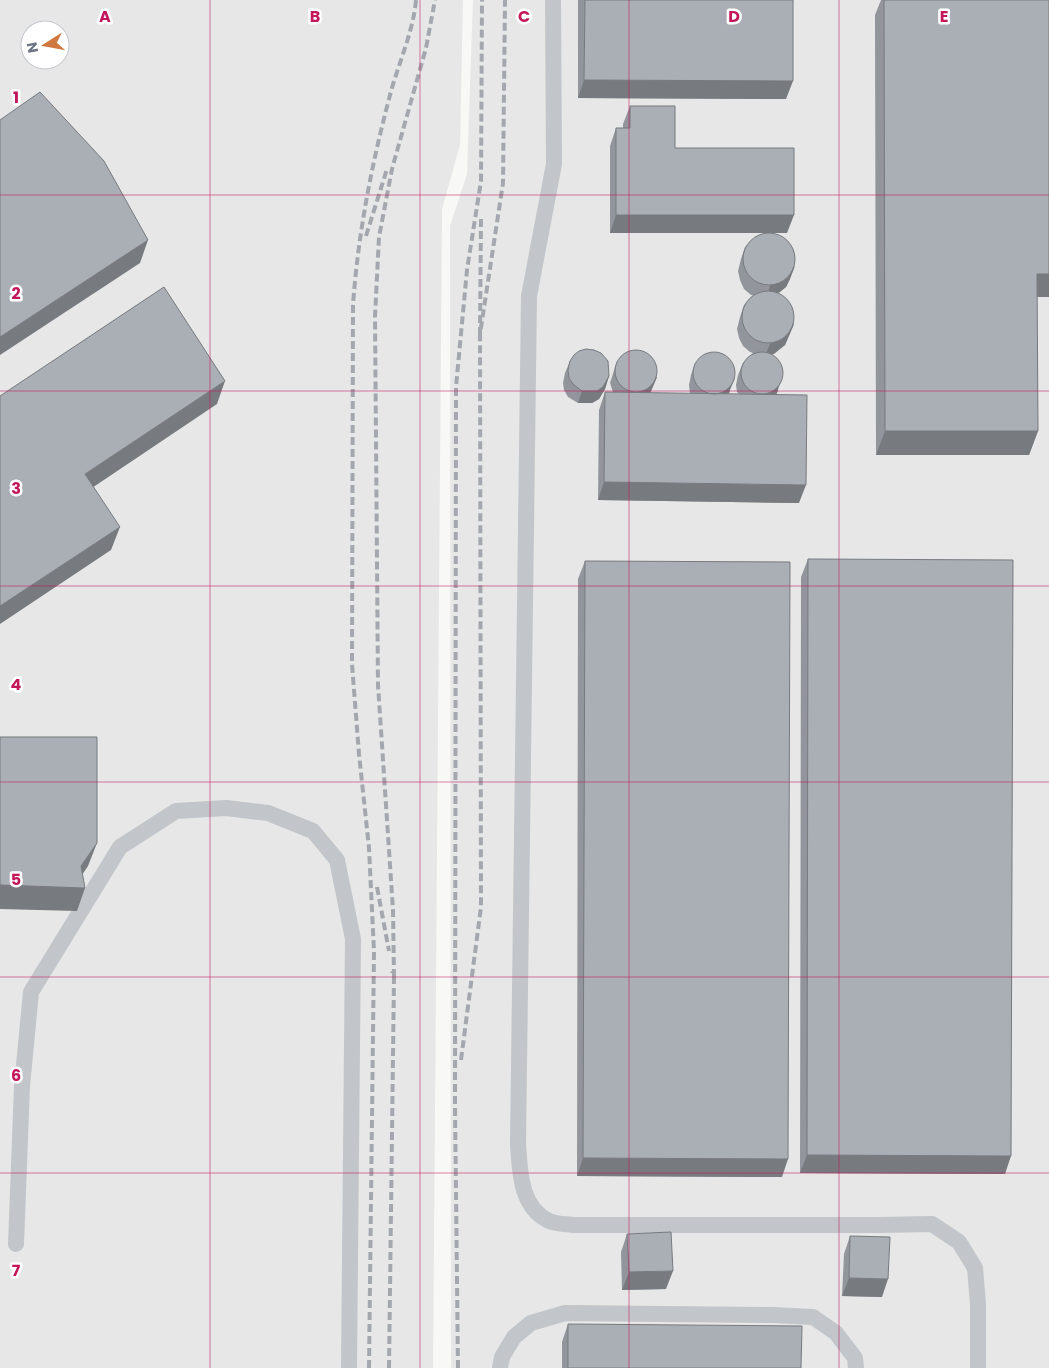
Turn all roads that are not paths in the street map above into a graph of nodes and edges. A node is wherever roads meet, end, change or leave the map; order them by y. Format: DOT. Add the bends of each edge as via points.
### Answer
graph roads {
  1 [pos="553,0"];
  2 [pos="16,1244"];
  3 [pos="349,1368"];
  4 [pos="500,1368"];
  5 [pos="856,1368"];
  6 [pos="978,1368"];
  1 -- 6 [label="lane" via="554,164 529,296 518,1144 521,1181 530,1206 550,1221 573,1225 932,1224 959,1242 975,1268"];
  2 -- 3 [label="lane" via="22,1086 31,992 120,848 176,811 226,808 268,813 313,831 337,860 353,939"];
  4 -- 5 [label="lane" via="502,1357 514,1338 531,1323 565,1313 813,1317 836,1333 855,1358"];
}
